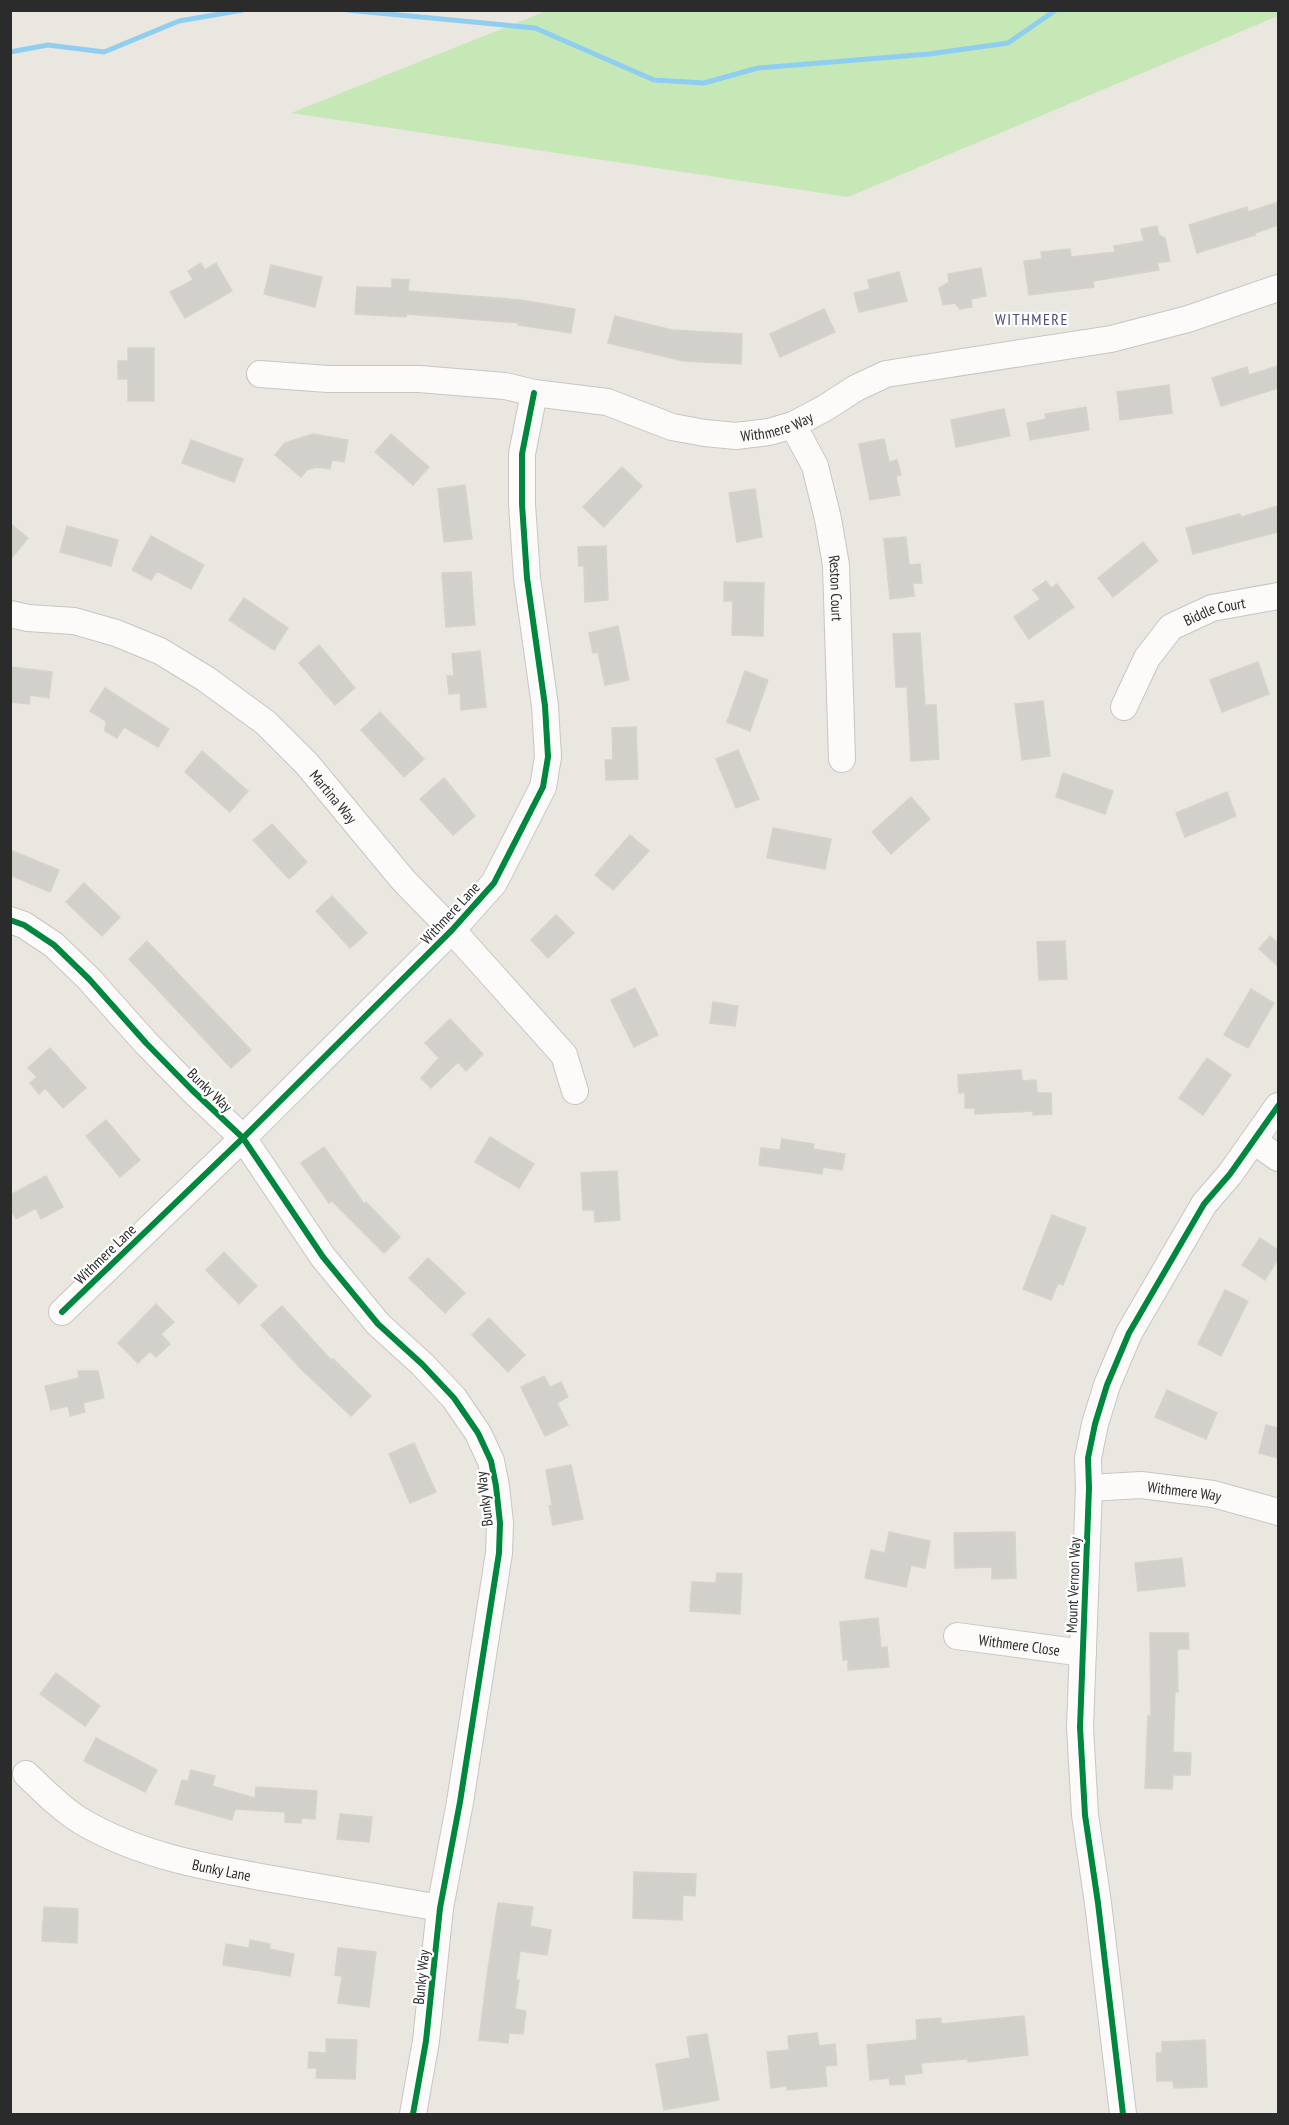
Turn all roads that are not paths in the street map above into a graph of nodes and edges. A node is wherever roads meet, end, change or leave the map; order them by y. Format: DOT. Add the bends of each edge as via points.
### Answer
graph roads {
  1 [pos="1278,288"];
  2 [pos="260,374"];
  3 [pos="534,393"];
  4 [pos="793,425"];
  5 [pos="1278,596"];
  6 [pos="10,614"];
  7 [pos="1125,707"];
  8 [pos="842,759"];
  9 [pos="10,920"];
  10 [pos="452,930"];
  11 [pos="575,1091"];
  12 [pos="1278,1106"];
  13 [pos="243,1138"];
  14 [pos="1254,1141"];
  15 [pos="1278,1158"];
  16 [pos="62,1312"];
  17 [pos="1089,1488"];
  18 [pos="1278,1512"];
  19 [pos="957,1636"];
  20 [pos="1083,1653"];
  21 [pos="26,1773"];
  22 [pos="440,1908"];
  23 [pos="413,2115"];
  24 [pos="1123,2115"];
  1 -- 4 [label="street, Withmere Way" via="1188,319 1112,339 886,374"];
  2 -- 3 [label="street, Withmere Way" via="430,380 506,386"];
  3 -- 4 [label="street, Withmere Way" via="607,402 672,427 705,433 736,436"];
  3 -- 10 [label="street, Withmere Lane" via="522,454 522,504 548,757 543,787 494,883"];
  4 -- 8 [label="street, Reston Court" via="815,466 836,566"];
  5 -- 7 [label="street, Biddle Court" via="1212,608 1171,627 1147,658"];
  6 -- 10 [label="street, Martina Way" via="74,621 116,633 160,651 206,679 266,723 307,764 404,880"];
  9 -- 13 [label="street, Bunky Way" via="54,945 184,1083"];
  10 -- 11 [label="street, Martina Way" via="564,1055"];
  10 -- 13 [label="street, Withmere Lane"];
  12 -- 14 [label="street, Mount Vernon Way"];
  13 -- 16 [label="street, Withmere Lane"];
  13 -- 22 [label="street, Bunky Way" via="323,1257 378,1324 454,1398 491,1461 500,1523 499,1554"];
  14 -- 15 [label="street"];
  14 -- 17 [label="street, Mount Vernon Way" via="1204,1204 1129,1334 1095,1424 1088,1458"];
  17 -- 18 [label="street, Withmere Way" via="1141,1485 1213,1494"];
  17 -- 20 [label="street, Mount Vernon Way"];
  19 -- 20 [label="street, Withmere Close"];
  20 -- 24 [label="street, Mount Vernon Way" via="1080,1727 1085,1815"];
  21 -- 22 [label="street, Bunky Lane" via="81,1821 159,1856"];
  22 -- 23 [label="street, Bunky Way" via="426,2041"];
}
